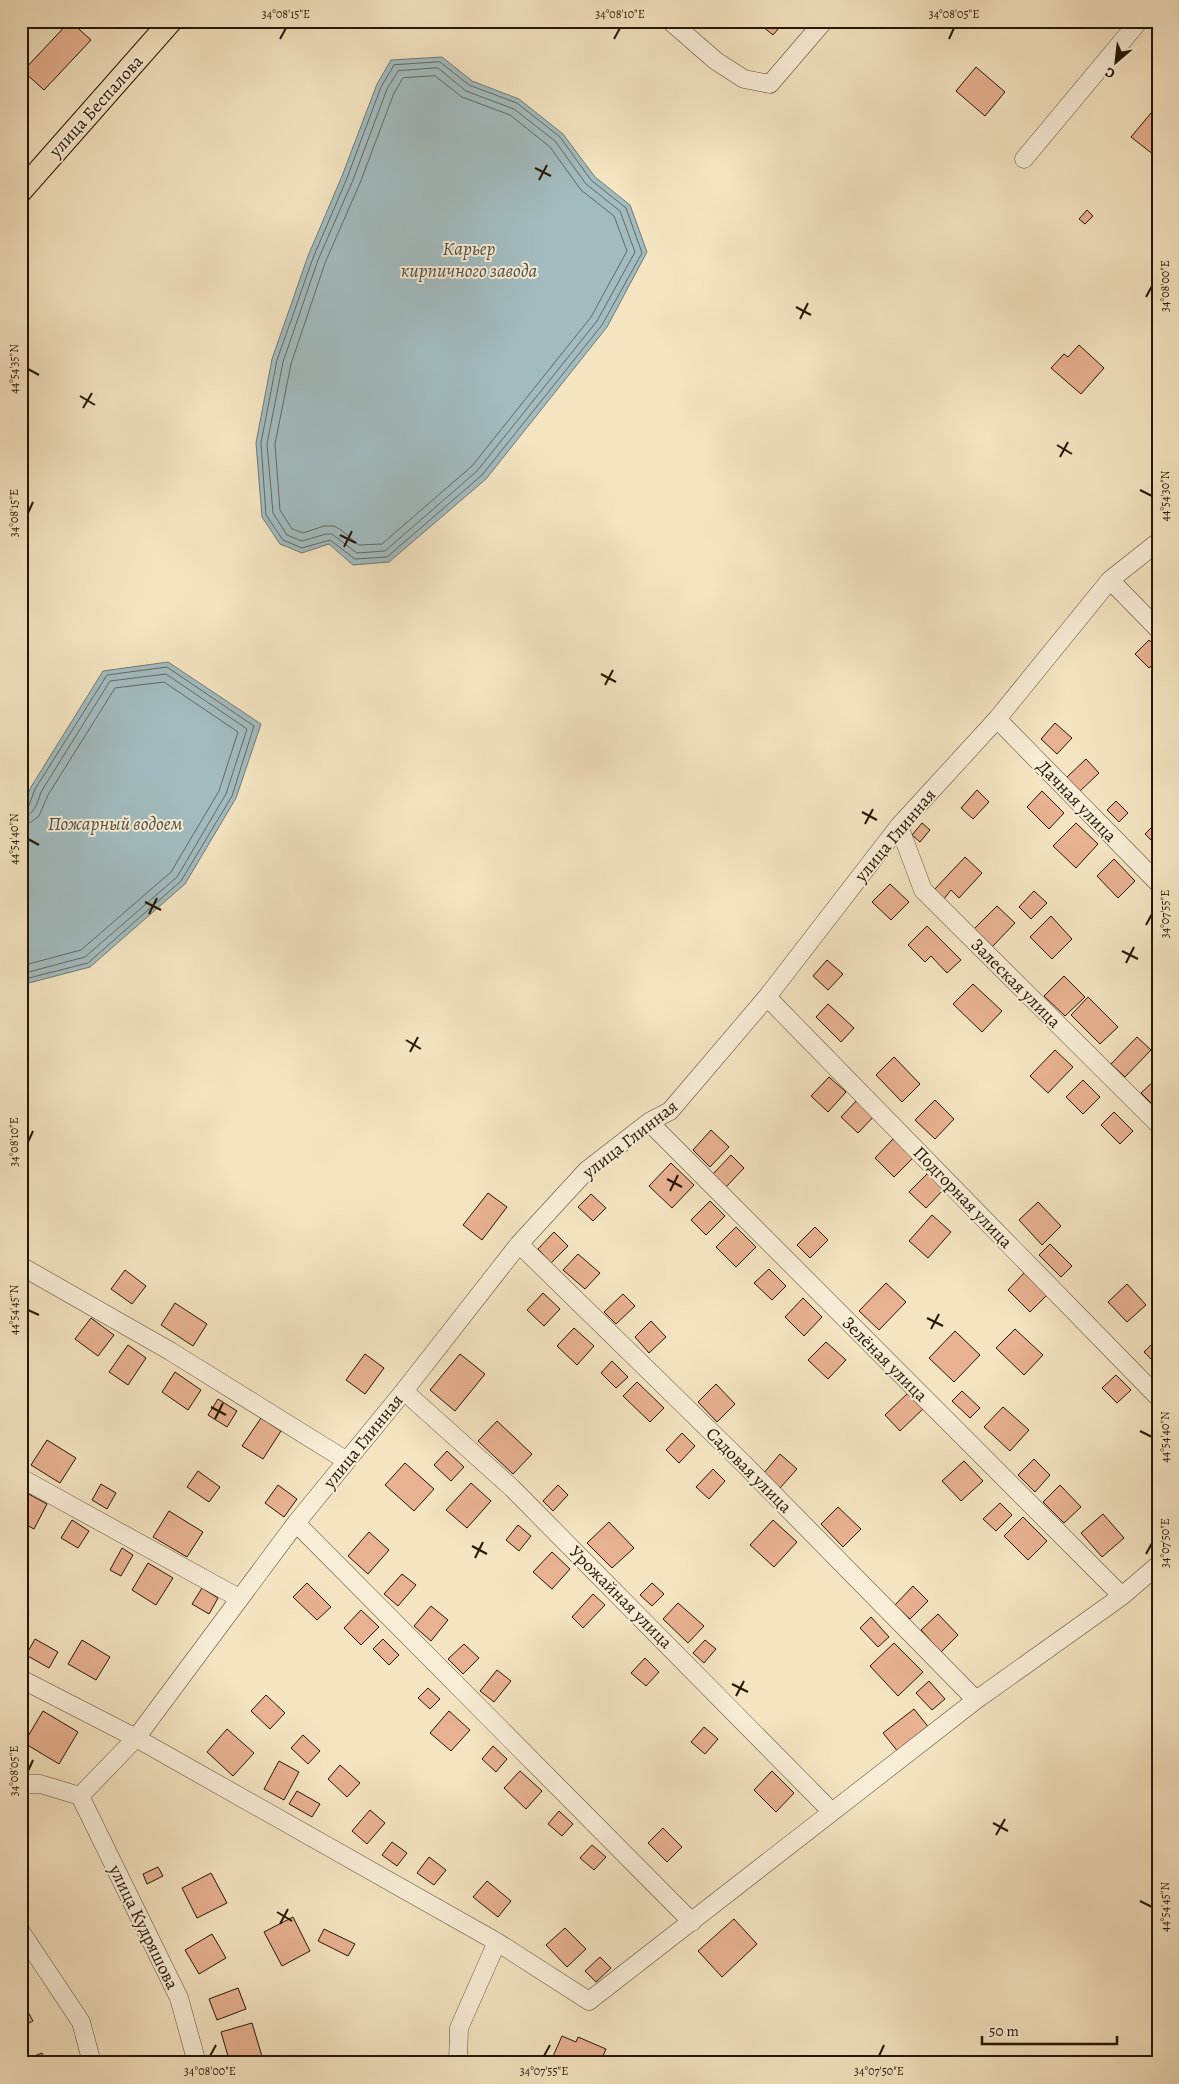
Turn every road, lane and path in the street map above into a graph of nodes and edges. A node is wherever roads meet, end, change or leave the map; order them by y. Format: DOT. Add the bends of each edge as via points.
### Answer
graph roads {
  1 [pos="171,21"];
  2 [pos="670,21"];
  3 [pos="824,21"];
  4 [pos="1139,21"];
  5 [pos="1024,159"];
  6 [pos="21,191"];
  7 [pos="1158,542"];
  8 [pos="1110,580"];
  9 [pos="1158,628"];
  10 [pos="996,718"];
  11 [pos="899,826"];
  12 [pos="1158,883"];
  13 [pos="767,997"];
  14 [pos="649,1122"];
  15 [pos="1158,1124"];
  16 [pos="519,1244"];
  17 [pos="21,1266"];
  18 [pos="404,1391"];
  19 [pos="1158,1397"];
  20 [pos="347,1461"];
  21 [pos="21,1478"];
  22 [pos="296,1523"];
  23 [pos="1158,1565"];
  24 [pos="1122,1596"];
  25 [pos="239,1598"];
  26 [pos="21,1679"];
  27 [pos="976,1700"];
  28 [pos="136,1738"];
  29 [pos="21,1784"];
  30 [pos="80,1796"];
  31 [pos="831,1811"];
  32 [pos="692,1922"];
  33 [pos="21,1932"];
  34 [pos="497,1942"];
  35 [pos="92,2063"];
  36 [pos="197,2063"];
  37 [pos="458,2063"];
  1 -- 6 [label="main road, улица Беспалова"];
  2 -- 3 [label="street" via="716,61 744,79 770,84"];
  4 -- 5 [label="street"];
  7 -- 8 [label="street, улица Глинная"];
  8 -- 9 [label="street"];
  8 -- 10 [label="street, улица Глинная"];
  10 -- 11 [label="street, улица Глинная"];
  10 -- 12 [label="street, Дачная улица"];
  11 -- 13 [label="street, улица Глинная"];
  11 -- 15 [label="street, Залеская улица" via="923,890"];
  13 -- 14 [label="street, улица Глинная" via="670,1111"];
  13 -- 19 [label="street, Подгорная улица"];
  14 -- 16 [label="street, улица Глинная" via="587,1170"];
  14 -- 24 [label="street, Зелёная улица"];
  16 -- 18 [label="street, улица Глинная"];
  16 -- 27 [label="street, Садовая улица" via="744,1464"];
  17 -- 20 [label="street" via="170,1351"];
  18 -- 20 [label="street, улица Глинная"];
  18 -- 31 [label="street, Урожайная улица" via="512,1488"];
  20 -- 22 [label="street, улица Глинная"];
  21 -- 25 [label="street"];
  22 -- 25 [label="street, улица Глинная"];
  22 -- 32 [label="street"];
  23 -- 24 [label="street"];
  24 -- 27 [label="street"];
  25 -- 28 [label="street, улица Глинная"];
  26 -- 28 [label="street"];
  27 -- 31 [label="street"];
  28 -- 30 [label="street, улица Глинная"];
  28 -- 34 [label="street"];
  29 -- 30 [label="street" via="40,1784"];
  30 -- 36 [label="street, улица Кудряшова" via="179,1998"];
  31 -- 32 [label="street"];
  32 -- 34 [label="street" via="589,2001"];
  33 -- 35 [label="street" via="81,2022"];
  34 -- 37 [label="street" via="459,2028"];
}
